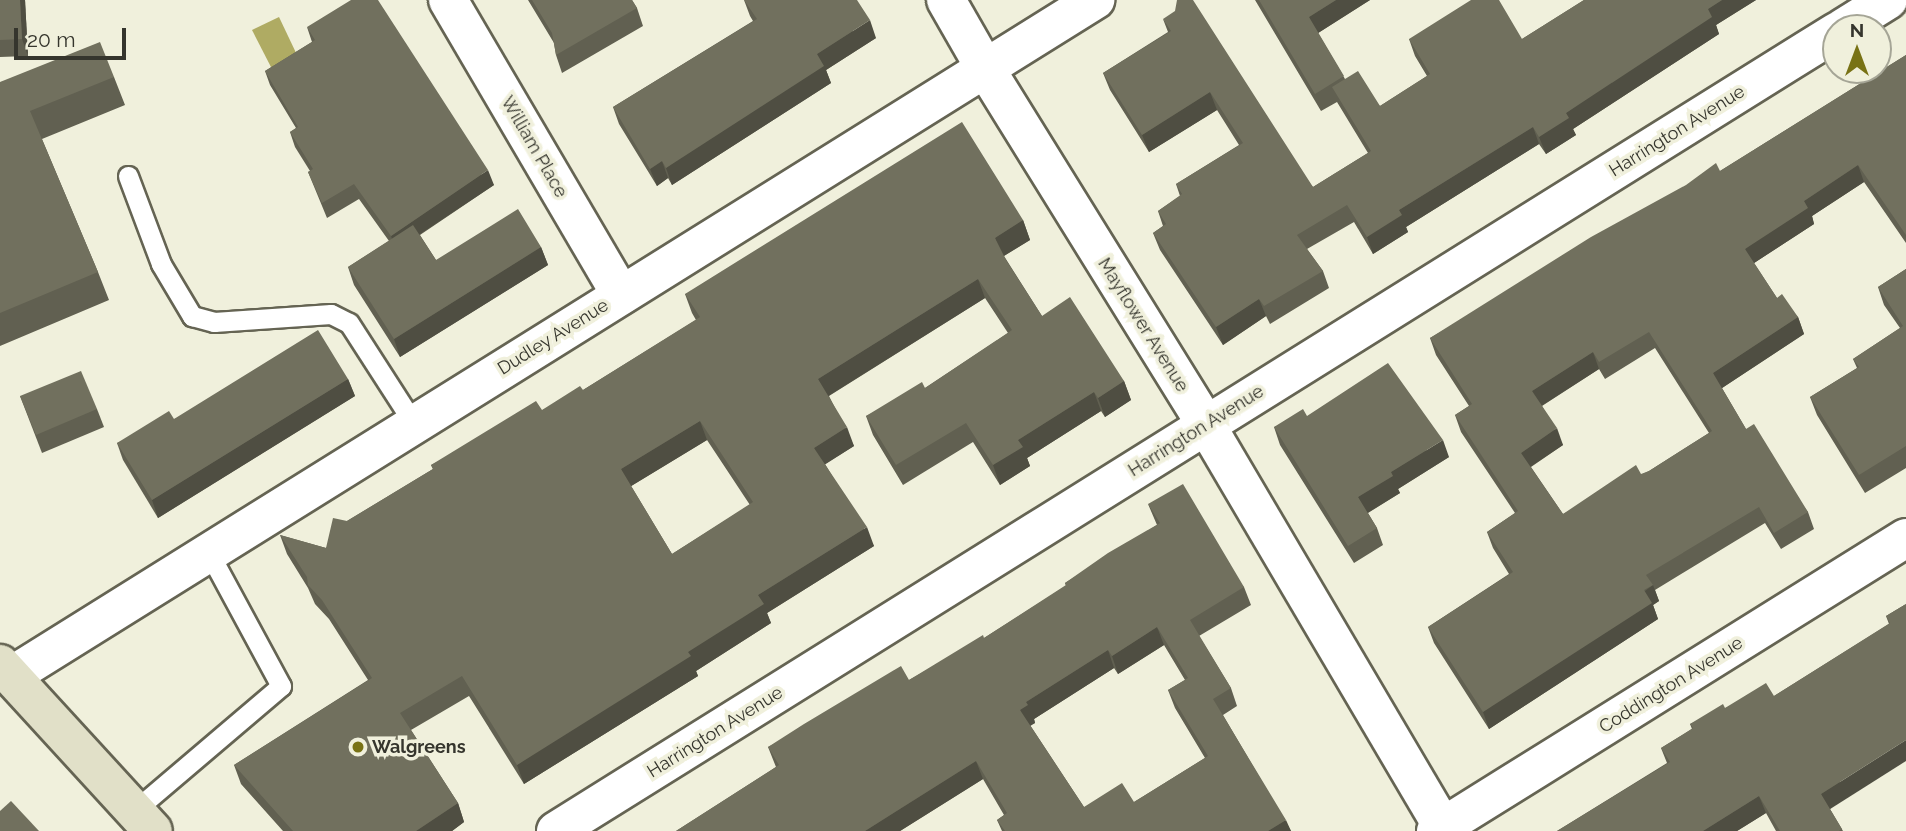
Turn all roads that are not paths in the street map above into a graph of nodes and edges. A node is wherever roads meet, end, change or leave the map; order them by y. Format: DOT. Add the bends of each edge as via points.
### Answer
graph roads {
  1 [pos="447,0"];
  2 [pos="946,0"];
  3 [pos="1095,0"];
  4 [pos="1888,0"];
  5 [pos="1866,14"];
  6 [pos="1822,41"];
  7 [pos="985,68"];
  8 [pos="128,176"];
  9 [pos="621,295"];
  10 [pos="414,424"];
  11 [pos="1206,425"];
  12 [pos="1906,538"];
  13 [pos="209,553"];
  14 [pos="6,670"];
  15 [pos="144,821"];
  16 [pos="1442,830"];
  17 [pos="556,831"];
  1 -- 9 [label="street, William Place"];
  2 -- 7 [label="street, Mayflower Avenue"];
  3 -- 7 [label="street, Dudley Avenue"];
  4 -- 5 [label="street"];
  6 -- 11 [label="street, Harrington Avenue"];
  7 -- 9 [label="street, Dudley Avenue"];
  7 -- 11 [label="street, Mayflower Avenue"];
  8 -- 10 [label="lane" via="161,264 192,316 214,322 331,314 349,323"];
  9 -- 10 [label="street, Dudley Avenue"];
  10 -- 13 [label="street, Dudley Avenue"];
  11 -- 16 [label="street, Mayflower Avenue"];
  11 -- 17 [label="street, Harrington Avenue"];
  12 -- 16 [label="street, Coddington Avenue"];
  13 -- 14 [label="street, Dudley Avenue"];
  13 -- 15 [label="lane" via="281,686"];
  14 -- 15 [label="main road"];
}
